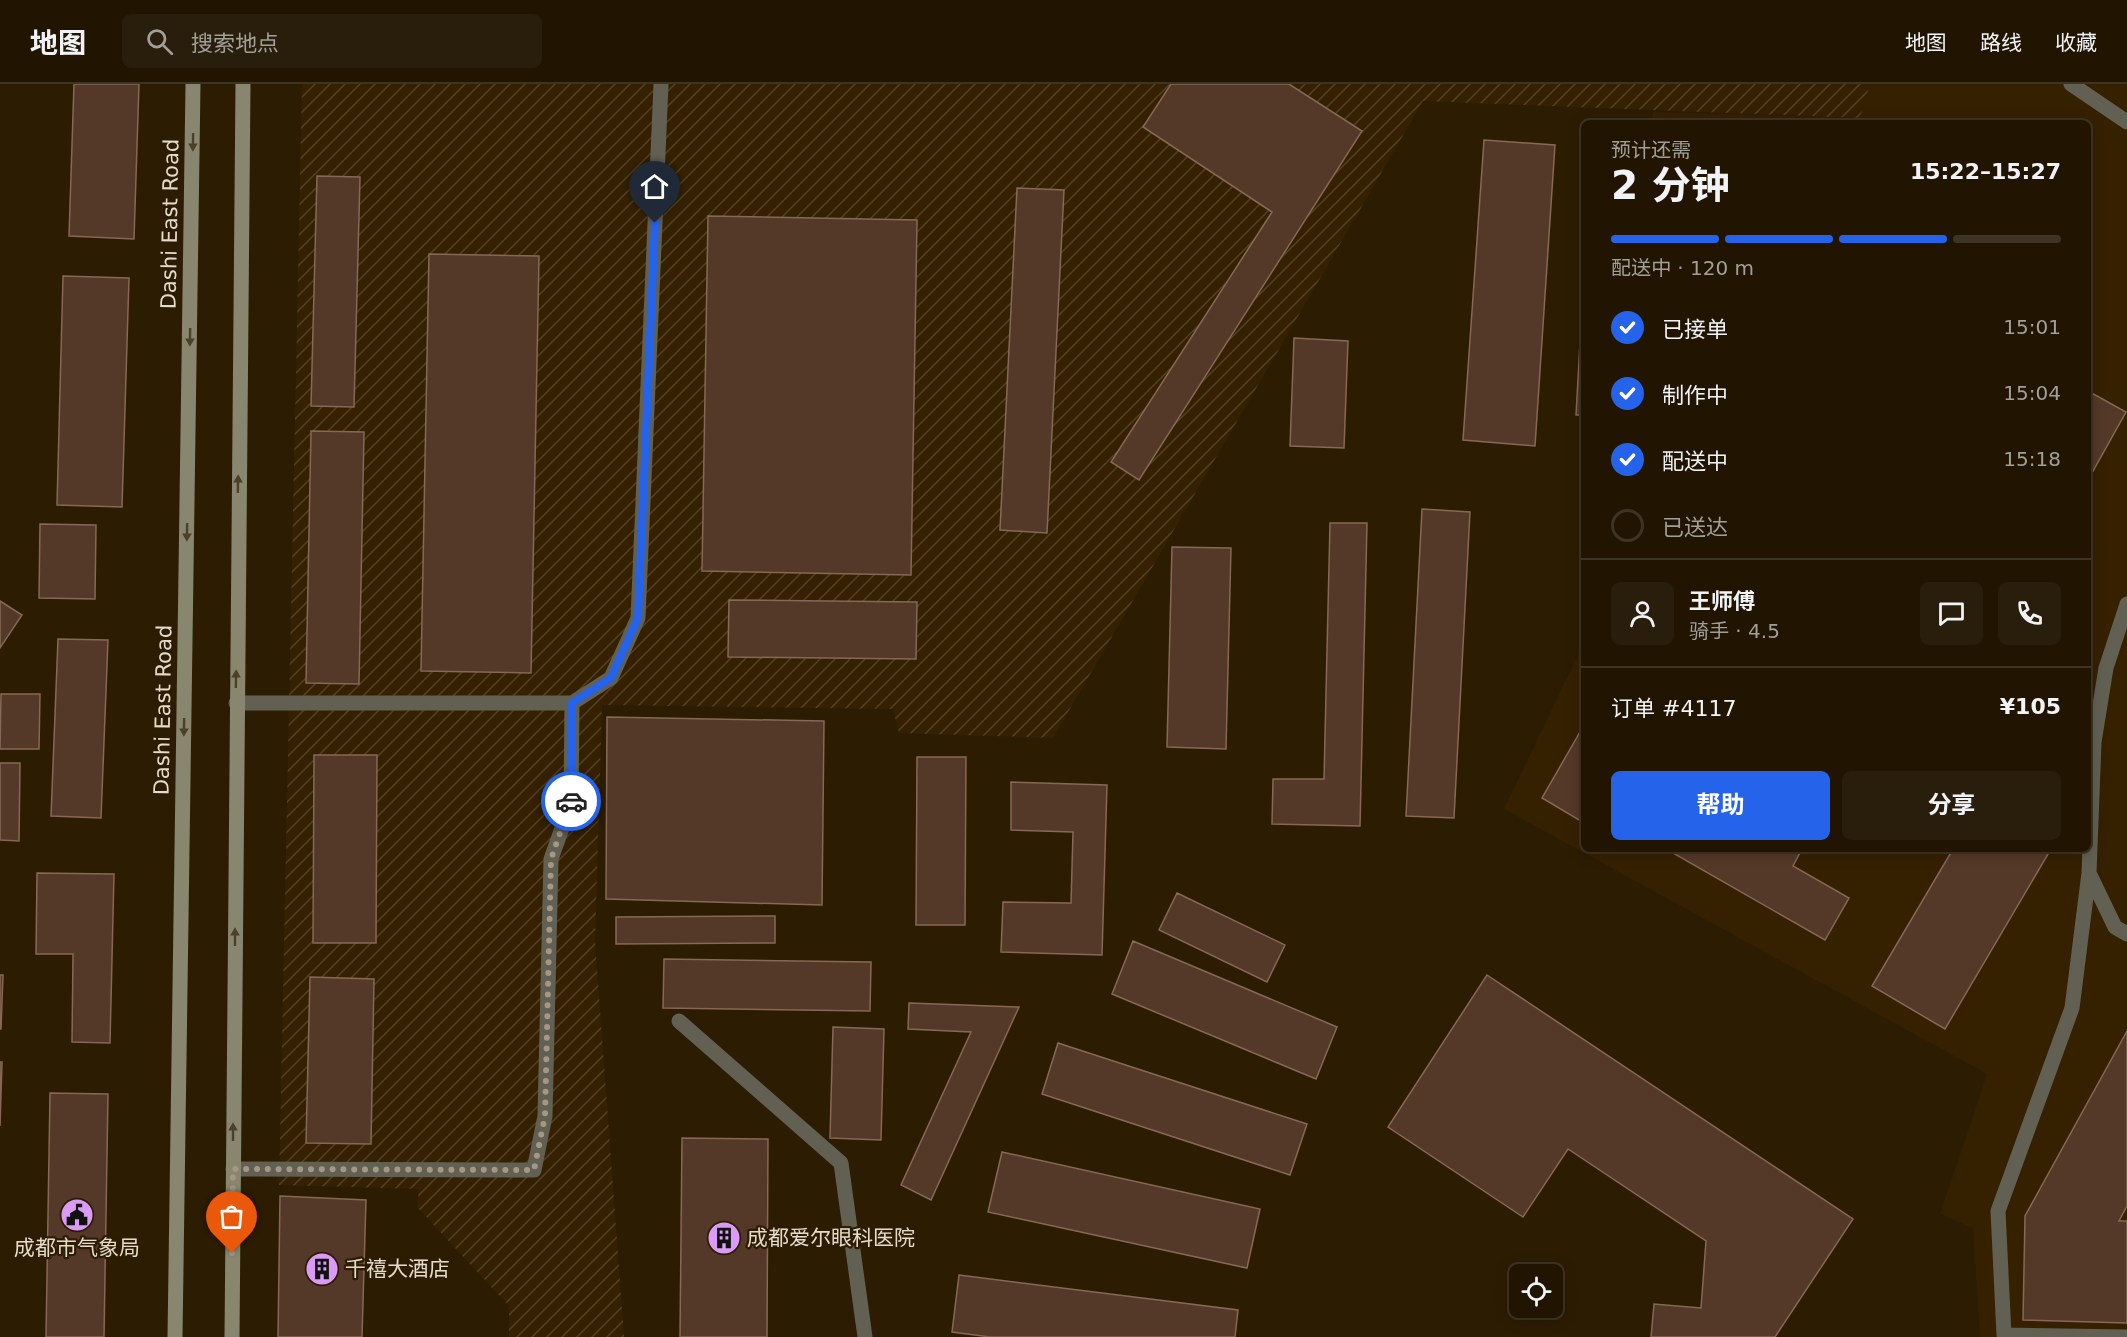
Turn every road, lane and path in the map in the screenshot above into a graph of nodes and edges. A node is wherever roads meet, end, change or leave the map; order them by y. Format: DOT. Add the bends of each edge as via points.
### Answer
graph roads {
  1 [pos="194,84"];
  2 [pos="243,84"];
  3 [pos="661,84"];
  4 [pos="2072,84"];
  5 [pos="2127,122"];
  6 [pos="2127,604"];
  7 [pos="572,703"];
  8 [pos="236,704"];
  9 [pos="2091,821"];
  10 [pos="2090,852"];
  11 [pos="2089,873"];
  12 [pos="2127,934"];
  13 [pos="679,1021"];
  14 [pos="233,1169"];
  15 [pos="176,1337"];
  16 [pos="232,1337"];
  17 [pos="865,1337"];
  18 [pos="2127,1337"];
  1 -- 15 [label="main road, Dashi East Road, one-way"];
  8 -- 2 [label="main road, one-way"];
  3 -- 7 [label="lane" via="638,618 611,678"];
  4 -- 5 [label="lane"];
  6 -- 9 [label="lane" via="2106,669 2094,742"];
  7 -- 8 [label="lane"];
  7 -- 14 [label="lane" via="571,803 551,859 545,1116 534,1170"];
  14 -- 8 [label="main road, one-way"];
  10 -- 11 [label="lane"];
  11 -- 12 [label="lane" via="2115,927"];
  11 -- 18 [label="lane" via="2072,1008 1998,1211 2004,1335"];
  13 -- 17 [label="lane" via="841,1163"];
  14 -- 16 [label="main road"];
}
